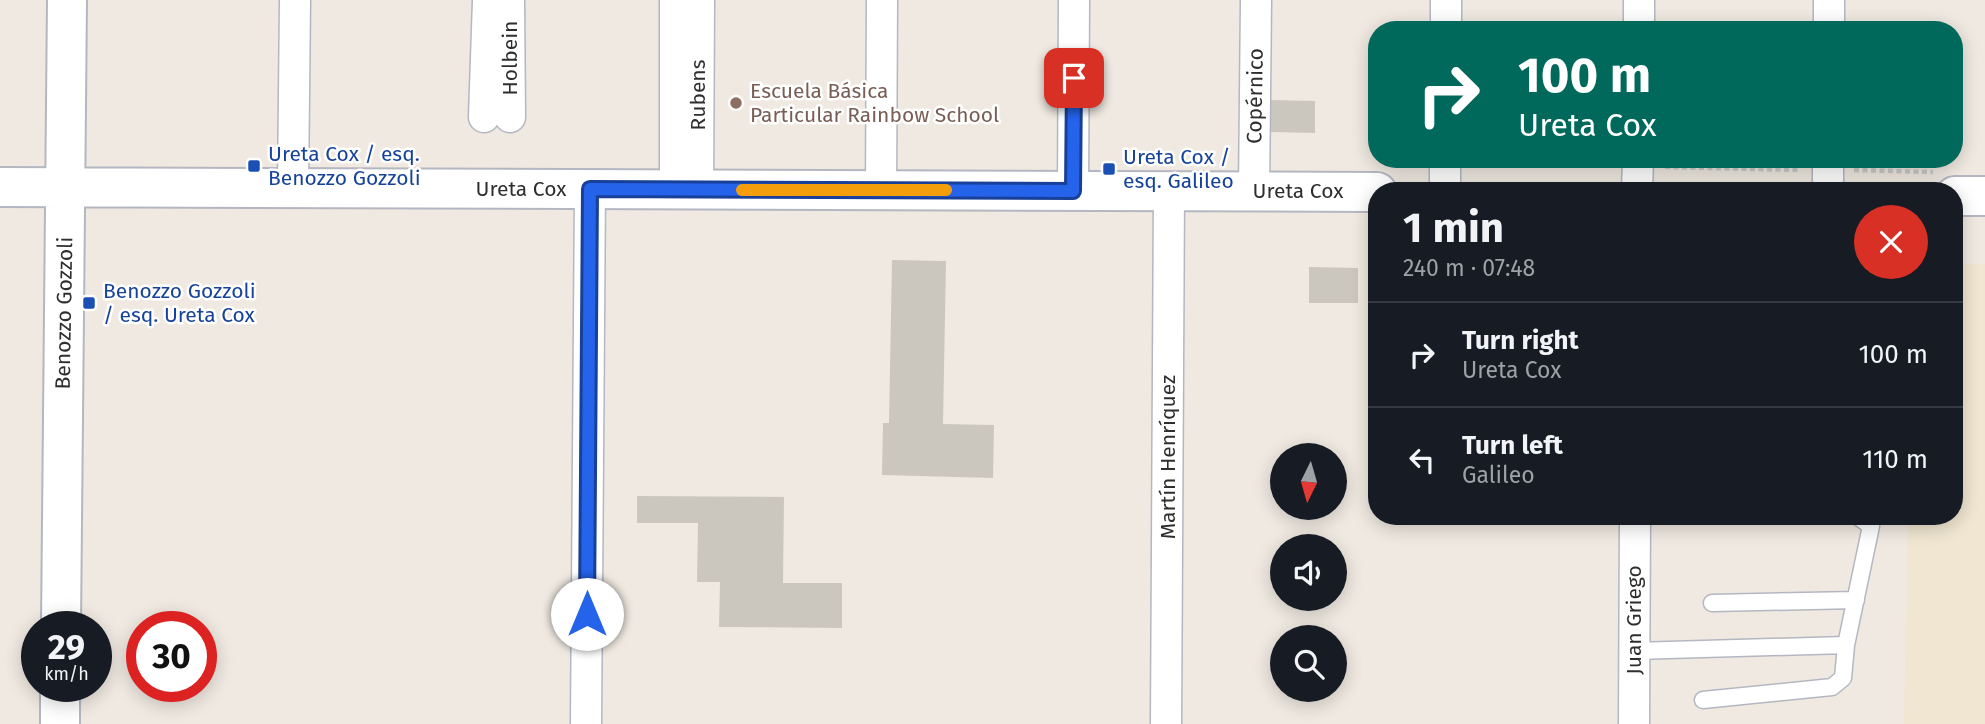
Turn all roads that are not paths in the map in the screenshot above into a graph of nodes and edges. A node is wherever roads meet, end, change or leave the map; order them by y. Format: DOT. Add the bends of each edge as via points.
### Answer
graph roads {
  1 [pos="67,0"];
  2 [pos="295,0"];
  3 [pos="488,0"];
  4 [pos="509,0"];
  5 [pos="676,0"];
  6 [pos="699,0"];
  7 [pos="882,0"];
  8 [pos="1074,0"];
  9 [pos="1256,0"];
  10 [pos="1428,0"];
  11 [pos="1446,0"];
  12 [pos="1639,0"];
  13 [pos="1813,0"];
  14 [pos="1829,0"];
  15 [pos="1427,21"];
  16 [pos="1446,21"];
  17 [pos="1639,21"];
  18 [pos="1812,21"];
  19 [pos="1829,21"];
  20 [pos="0,187"];
  21 [pos="65,187"];
  22 [pos="293,188"];
  23 [pos="590,189"];
  24 [pos="686,190"];
  25 [pos="881,190"];
  26 [pos="1073,191"];
  27 [pos="1169,191"];
  28 [pos="1254,191"];
  29 [pos="1368,192"];
  30 [pos="1963,196"];
  31 [pos="1985,197"];
  32 [pos="1635,525"];
  33 [pos="1870,525"];
  34 [pos="1856,600"];
  35 [pos="1712,603"];
  36 [pos="61,611"];
  37 [pos="1846,645"];
  38 [pos="1634,651"];
  39 [pos="1703,699"];
  40 [pos="60,702"];
  41 [pos="60,724"];
  42 [pos="586,724"];
  43 [pos="1166,724"];
  44 [pos="1634,724"];
  1 -- 21 [label="street, Benozzo Gozzoli"];
  2 -- 22 [label="street"];
  3 -- 4 [label="street, Holbein" via="497,117"];
  5 -- 24 [label="street, Rubens"];
  6 -- 24 [label="street, Rubens"];
  7 -- 25 [label="street"];
  8 -- 26 [label="street"];
  9 -- 28 [label="street, Copérnico"];
  10 -- 15 [label="street"];
  11 -- 16 [label="street"];
  12 -- 17 [label="street"];
  13 -- 18 [label="street"];
  14 -- 19 [label="street"];
  20 -- 21 [label="street, Ureta Cox"];
  21 -- 22 [label="street, Ureta Cox"];
  21 -- 36 [label="street, Benozzo Gozzoli"];
  22 -- 23 [label="street, Ureta Cox"];
  23 -- 24 [label="street, Ureta Cox"];
  23 -- 42 [label="street"];
  24 -- 25 [label="street, Ureta Cox"];
  25 -- 26 [label="street, Ureta Cox"];
  26 -- 27 [label="street, Ureta Cox"];
  27 -- 28 [label="street, Ureta Cox"];
  27 -- 43 [label="street, Martín Henríquez"];
  28 -- 29 [label="street, Ureta Cox"];
  30 -- 31 [label="street"];
  32 -- 38 [label="street, Juan Griego"];
  33 -- 34 [label="lane"];
  34 -- 35 [label="lane"];
  34 -- 37 [label="lane"];
  37 -- 38 [label="lane"];
  37 -- 39 [label="lane" via="1843,678 1832,687"];
  38 -- 44 [label="street, Juan Griego"];
  40 -- 41 [label="street"];
}
